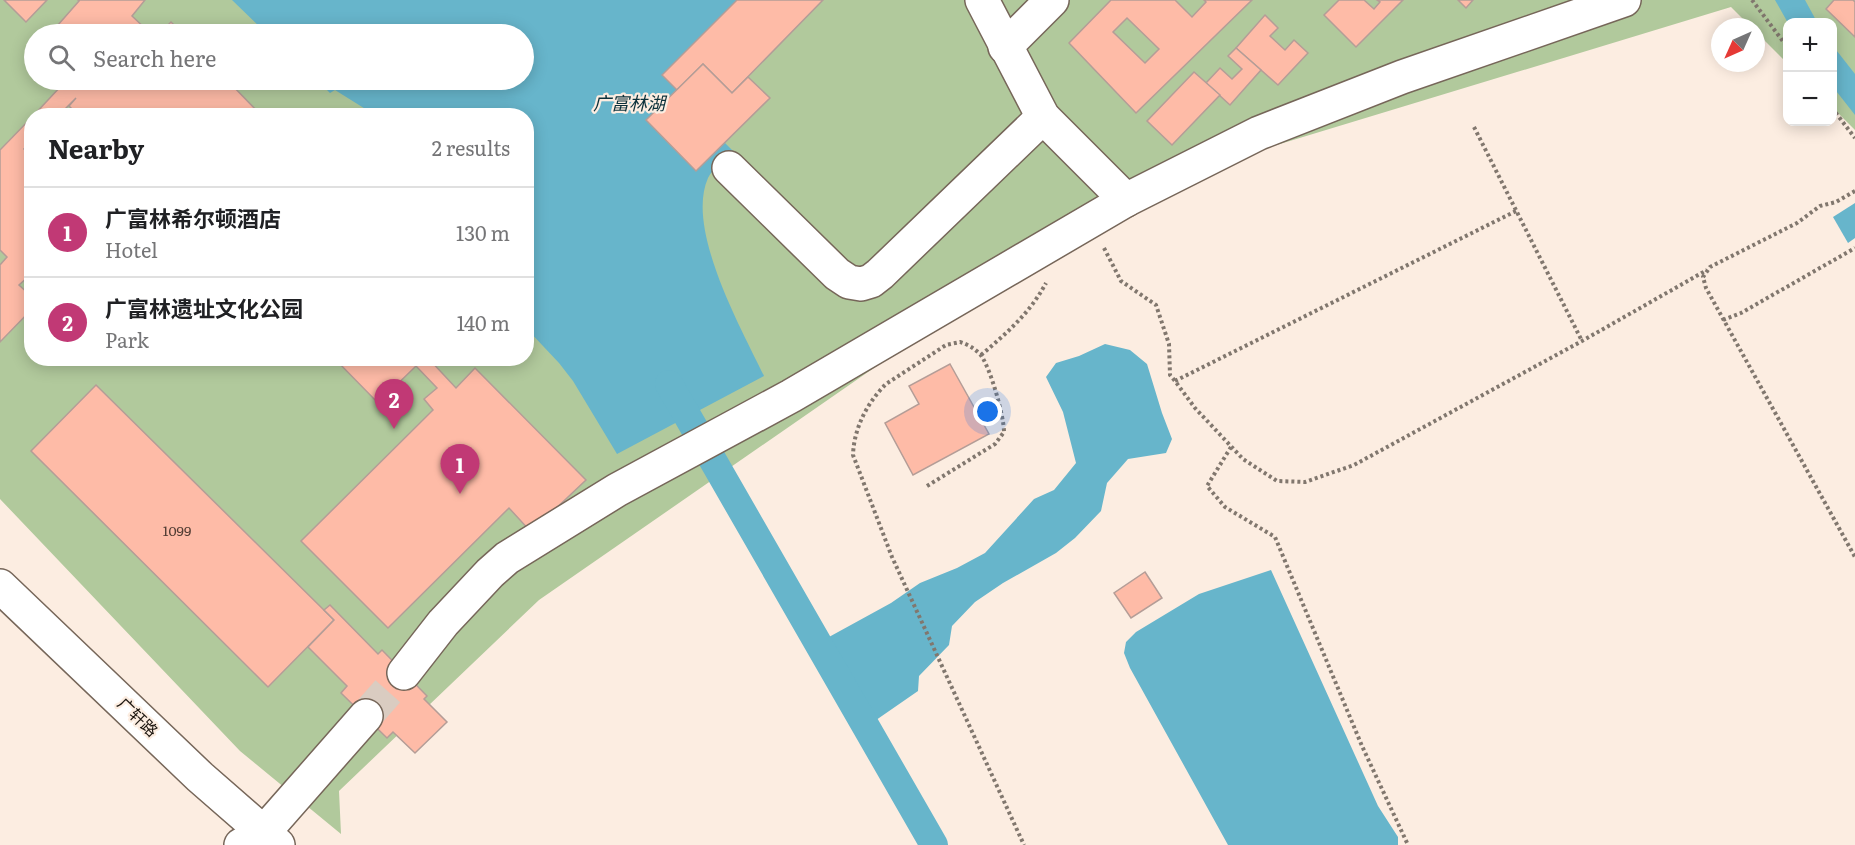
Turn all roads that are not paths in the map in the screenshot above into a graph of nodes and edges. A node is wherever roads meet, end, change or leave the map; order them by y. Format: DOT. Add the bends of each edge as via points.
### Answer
graph roads {
  1 [pos="982,0"];
  2 [pos="1052,0"];
  3 [pos="1624,0"];
  4 [pos="1005,47"];
  5 [pos="1043,117"];
  6 [pos="729,168"];
  7 [pos="1126,200"];
  8 [pos="0,586"];
  9 [pos="404,673"];
  10 [pos="366,717"];
  11 [pos="261,841"];
  1 -- 4 [label="street"];
  2 -- 4 [label="street"];
  3 -- 7 [label="street" via="1402,77 1259,133"];
  4 -- 5 [label="street"];
  5 -- 6 [label="street" via="880,274 861,284 849,282 825,265"];
  5 -- 7 [label="street"];
  7 -- 9 [label="street" via="791,396 617,490 500,564 443,623"];
  8 -- 11 [label="street, 广轩路" via="200,777"];
  10 -- 11 [label="street"];
}
